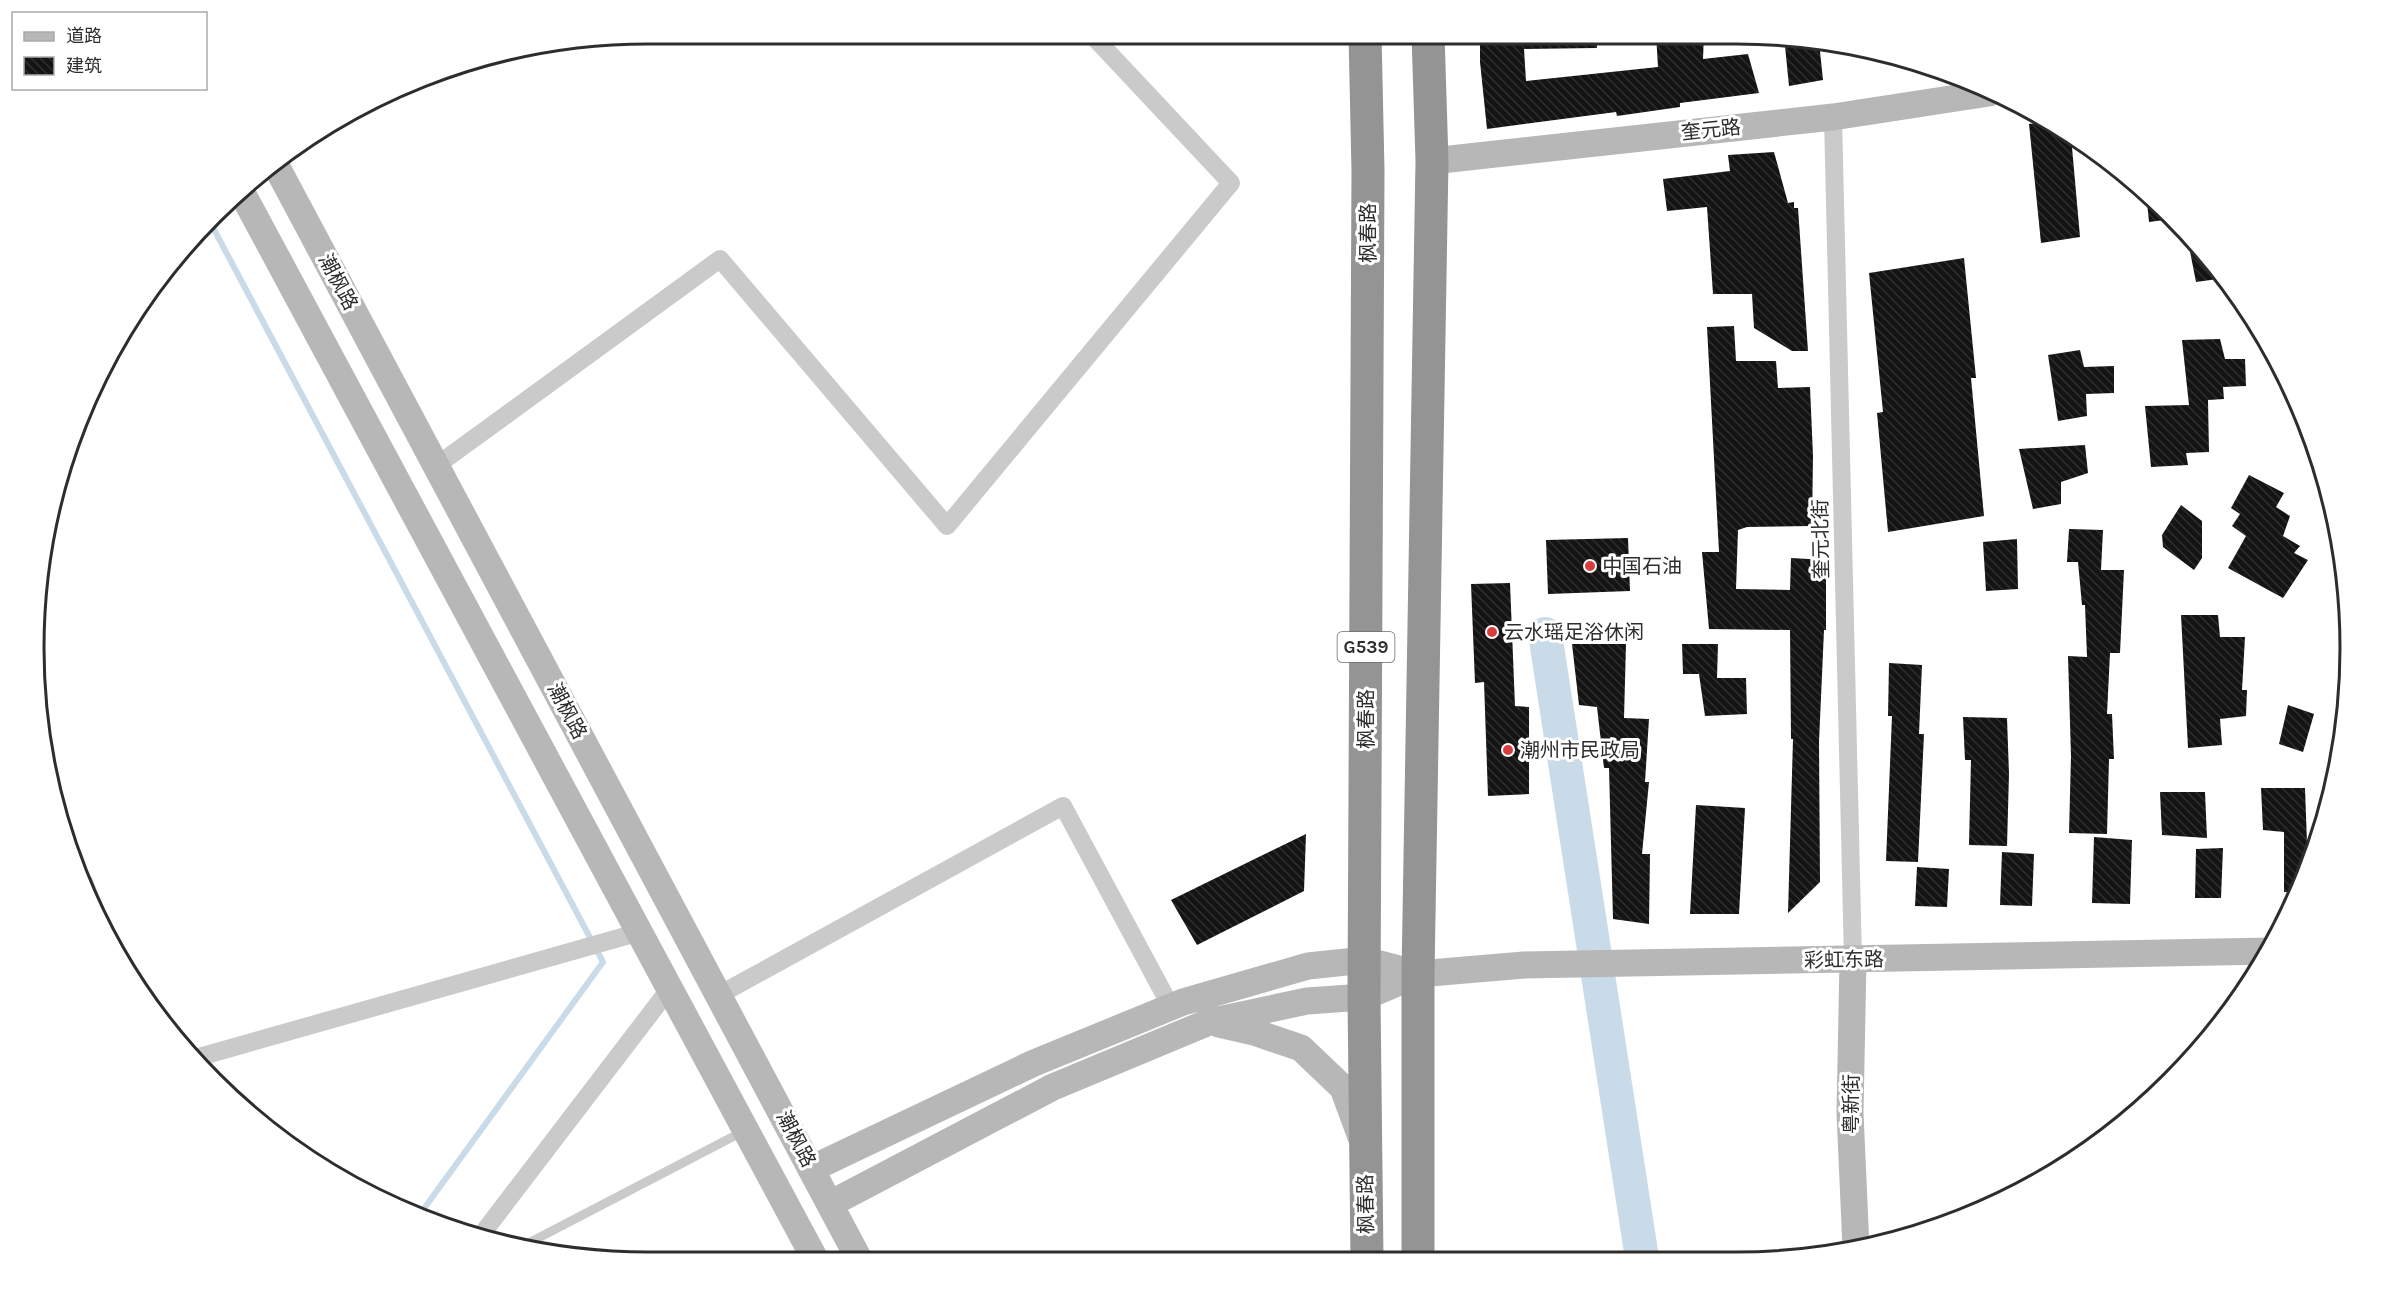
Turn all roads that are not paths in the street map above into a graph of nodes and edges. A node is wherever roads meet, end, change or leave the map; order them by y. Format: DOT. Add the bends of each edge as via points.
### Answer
graph roads {
  1 [pos="1100,44"];
  2 [pos="1365,44"];
  3 [pos="1428,44"];
  4 [pos="1977,95"];
  5 [pos="1833,117"];
  6 [pos="1432,161"];
  7 [pos="278,170"];
  8 [pos="245,198"];
  9 [pos="436,466"];
  10 [pos="640,932"];
  11 [pos="2258,951"];
  12 [pos="1365,960"];
  13 [pos="1853,960"];
  14 [pos="1418,974"];
  15 [pos="670,988"];
  16 [pos="718,995"];
  17 [pos="1364,997"];
  18 [pos="1171,1007"];
  19 [pos="1209,1022"];
  20 [pos="203,1056"];
  21 [pos="746,1130"];
  22 [pos="1365,1151"];
  23 [pos="811,1168"];
  24 [pos="830,1204"];
  25 [pos="485,1230"];
  26 [pos="1856,1240"];
  27 [pos="532,1241"];
  28 [pos="811,1252"];
  29 [pos="855,1252"];
  30 [pos="1367,1252"];
  31 [pos="1418,1252"];
  1 -- 9 [label="street" via="1232,183 947,526 720,259"];
  2 -- 12 [label="highway, 枫春路 / G539"];
  3 -- 6 [label="highway, G539"];
  4 -- 5 [label="main road, 奎元路"];
  5 -- 6 [label="main road, 奎元路"];
  5 -- 13 [label="street, 奎元北街"];
  6 -- 14 [label="highway, G539"];
  7 -- 9 [label="main road, 潮枫路"];
  8 -- 10 [label="main road, 潮枫路"];
  9 -- 16 [label="main road, 潮枫路"];
  10 -- 15 [label="main road, 潮枫路"];
  10 -- 20 [label="street"];
  11 -- 13 [label="main road, 彩虹东路"];
  12 -- 14 [label="main road"];
  12 -- 17 [label="highway, 枫春路 / G539"];
  12 -- 18 [label="main road" via="1308,966"];
  13 -- 14 [label="main road, 彩虹东路" via="1524,965"];
  13 -- 26 [label="main road, 粤新街" via="1850,1113"];
  14 -- 17 [label="main road"];
  14 -- 31 [label="highway, G539"];
  15 -- 21 [label="main road, 潮枫路"];
  15 -- 25 [label="street"];
  16 -- 18 [label="street" via="1063,806"];
  16 -- 23 [label="main road, 潮枫路"];
  17 -- 19 [label="main road" via="1307,1001"];
  17 -- 22 [label="highway, 枫春路 / G539"];
  18 -- 23 [label="main road" via="1034,1063"];
  19 -- 22 [label="main road" via="1301,1048 1343,1088"];
  19 -- 24 [label="main road" via="1053,1087"];
  21 -- 27 [label="lane"];
  21 -- 28 [label="main road, 潮枫路"];
  22 -- 30 [label="highway, 枫春路 / G539"];
  23 -- 24 [label="main road, 潮枫路"];
  24 -- 29 [label="main road, 潮枫路"];
}
